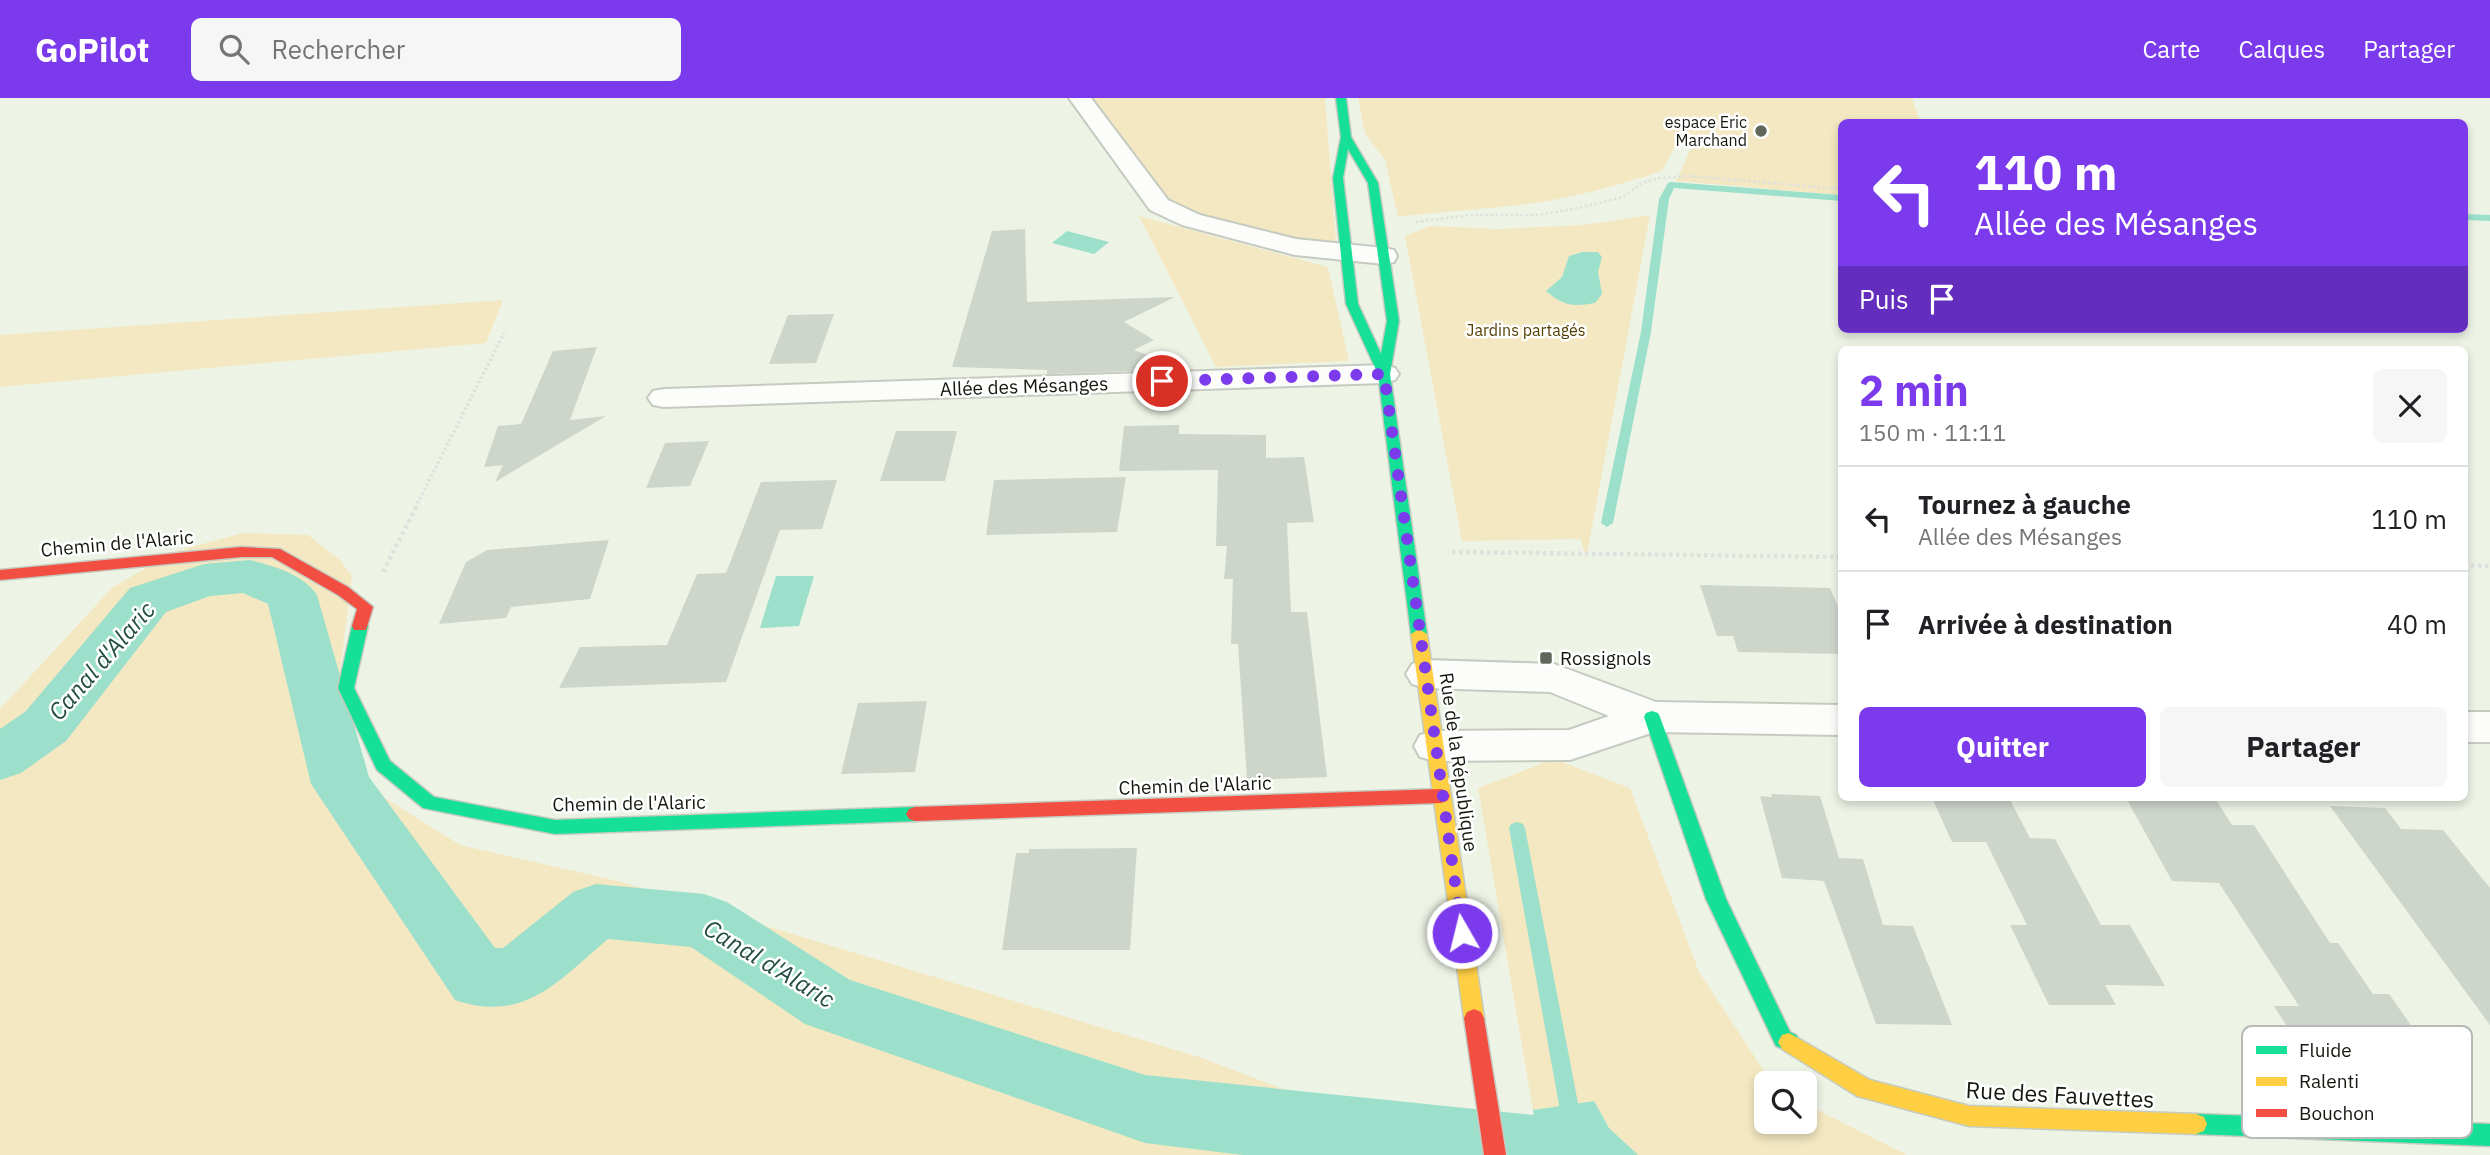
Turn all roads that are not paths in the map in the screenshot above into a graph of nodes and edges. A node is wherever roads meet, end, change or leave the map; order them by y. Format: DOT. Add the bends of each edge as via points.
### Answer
graph roads {
  1 [pos="1080,98"];
  2 [pos="1341,98"];
  3 [pos="1346,137"];
  4 [pos="1346,254"];
  5 [pos="1384,256"];
  6 [pos="1384,374"];
  7 [pos="664,398"];
  8 [pos="0,575"];
  9 [pos="1426,674"];
  10 [pos="1652,717"];
  11 [pos="1838,720"];
  12 [pos="2468,727"];
  13 [pos="2490,727"];
  14 [pos="1435,746"];
  15 [pos="1441,796"];
  16 [pos="2242,1126"];
  17 [pos="2472,1134"];
  18 [pos="2490,1135"];
  19 [pos="1495,1155"];
  1 -- 4 [label="street" via="1159,205 1191,220 1295,247"];
  2 -- 3 [label="street"];
  3 -- 4 [label="street" via="1338,178"];
  3 -- 5 [label="street" via="1373,183"];
  4 -- 5 [label="street"];
  4 -- 6 [label="street" via="1352,304"];
  5 -- 6 [label="street" via="1393,321"];
  6 -- 7 [label="street, Allée des Mésanges"];
  6 -- 9 [label="street, Rue de la République"];
  8 -- 15 [label="street, Chemin de l'Alaric" via="275,552 365,607 346,688 383,765 429,803 555,827"];
  9 -- 10 [label="street" via="1554,678"];
  9 -- 14 [label="street, Rue de la République"];
  10 -- 11 [label="street"];
  10 -- 14 [label="street" via="1570,745"];
  10 -- 16 [label="street, Rue des Fauvettes" via="1716,900 1783,1039 1865,1089 1969,1116"];
  12 -- 13 [label="street"];
  14 -- 15 [label="street, Rue de la République"];
  15 -- 19 [label="street, Rue de la République"];
  17 -- 18 [label="street, Rue des Fauvettes"];
}
